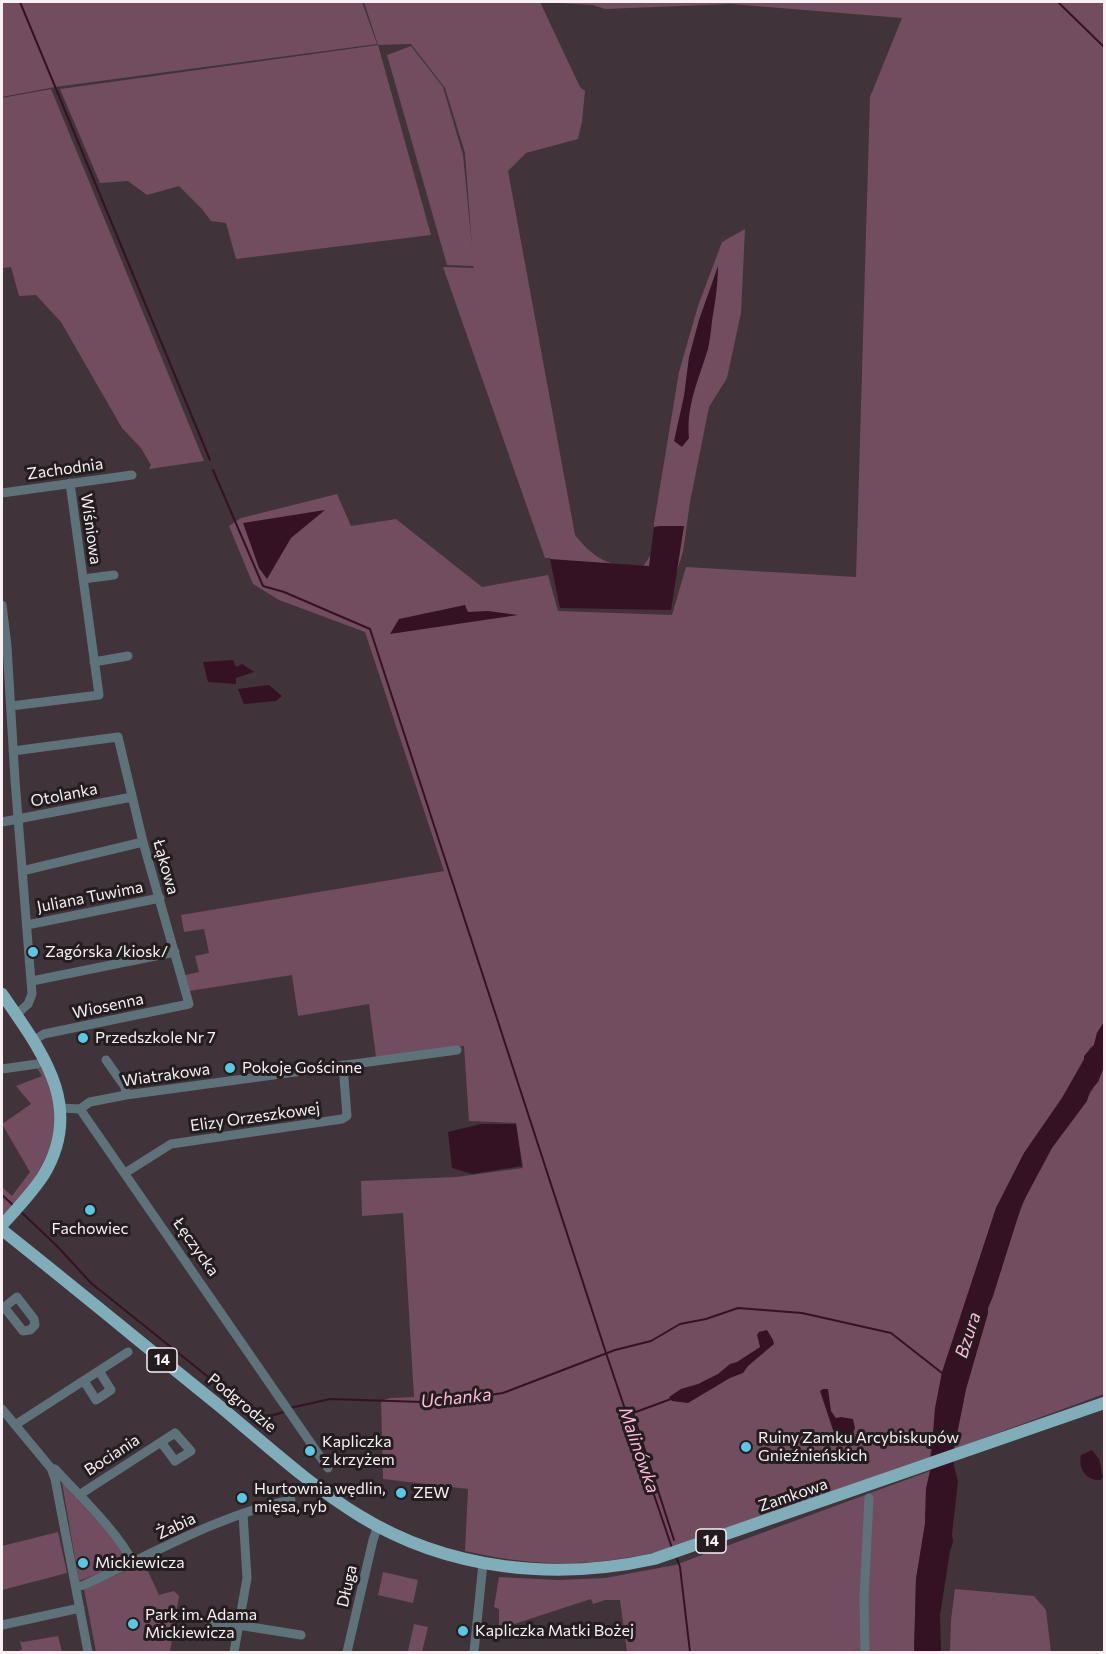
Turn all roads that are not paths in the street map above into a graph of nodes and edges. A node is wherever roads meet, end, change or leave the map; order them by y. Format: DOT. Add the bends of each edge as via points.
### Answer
graph roads {
  1 [pos="132,475"];
  2 [pos="69,483"];
  3 [pos="2,493"];
  4 [pos="114,575"];
  5 [pos="83,579"];
  6 [pos="2,605"];
  7 [pos="128,656"];
  8 [pos="94,662"];
  9 [pos="11,706"];
  10 [pos="12,736"];
  11 [pos="2,738"];
  12 [pos="13,751"];
  13 [pos="132,797"];
  14 [pos="18,819"];
  15 [pos="2,822"];
  16 [pos="143,842"];
  17 [pos="22,870"];
  18 [pos="160,898"];
  19 [pos="27,925"];
  20 [pos="175,952"];
  21 [pos="32,981"];
  22 [pos="2,994"];
  23 [pos="189,1004"];
  24 [pos="16,1015"];
  25 [pos="34,1040"];
  26 [pos="457,1050"];
  27 [pos="46,1060"];
  28 [pos="106,1060"];
  29 [pos="343,1065"];
  30 [pos="2,1069"];
  31 [pos="126,1095"];
  32 [pos="61,1108"];
  33 [pos="80,1109"];
  34 [pos="125,1173"];
  35 [pos="2,1228"];
  36 [pos="128,1352"];
  37 [pos="99,1371"];
  38 [pos="84,1381"];
  39 [pos="1104,1403"];
  40 [pos="2,1409"];
  41 [pos="15,1425"];
  42 [pos="161,1442"];
  43 [pos="51,1468"];
  44 [pos="328,1468"];
  45 [pos="79,1495"];
  46 [pos="869,1498"];
  47 [pos="291,1500"];
  48 [pos="243,1514"];
  49 [pos="378,1526"];
  50 [pos="133,1563"];
  51 [pos="483,1563"];
  52 [pos="76,1587"];
  53 [pos="80,1608"];
  54 [pos="210,1622"];
  55 [pos="238,1624"];
  56 [pos="2,1625"];
  57 [pos="301,1635"];
  58 [pos="88,1653"];
  59 [pos="234,1653"];
  60 [pos="347,1653"];
  61 [pos="474,1653"];
  62 [pos="865,1653"];
  1 -- 2 [label="street, Zachodnia"];
  2 -- 3 [label="street, Zachodnia"];
  2 -- 5 [label="street, Wiśniowa"];
  4 -- 5 [label="street, Wiśniowa"];
  5 -- 8 [label="street, Wiśniowa"];
  6 -- 9 [label="street"];
  7 -- 8 [label="street"];
  8 -- 9 [label="street, Wiśniowa" via="99,695"];
  9 -- 10 [label="street"];
  10 -- 11 [label="street"];
  10 -- 12 [label="street"];
  12 -- 13 [label="street, Łąkowa" via="118,737"];
  12 -- 14 [label="street"];
  13 -- 14 [label="street, Otolanka"];
  13 -- 16 [label="street, Łąkowa"];
  14 -- 15 [label="street, Otolanka"];
  14 -- 17 [label="street"];
  16 -- 17 [label="street"];
  16 -- 18 [label="street, Łąkowa"];
  17 -- 19 [label="street"];
  18 -- 19 [label="street, Juliana Tuwima"];
  18 -- 20 [label="street, Łąkowa"];
  19 -- 21 [label="street"];
  20 -- 21 [label="street"];
  20 -- 23 [label="street, Łąkowa"];
  21 -- 24 [label="street" via="31,1000"];
  22 -- 24 [label="main road"];
  23 -- 25 [label="street, Wiosenna" via="44,1034"];
  24 -- 25 [label="main road"];
  25 -- 27 [label="main road"];
  26 -- 29 [label="street, Wiatrakowa"];
  27 -- 30 [label="street"];
  27 -- 32 [label="main road"];
  28 -- 31 [label="street" via="125,1087"];
  29 -- 31 [label="street, Wiatrakowa"];
  29 -- 34 [label="street, Elizy Orzeszkowej" via="346,1116 342,1119 171,1144"];
  31 -- 33 [label="street, Wiatrakowa" via="90,1102"];
  32 -- 33 [label="street, Wiatrakowa"];
  32 -- 35 [label="main road" via="54,1152 43,1176"];
  33 -- 34 [label="street, Łęczycka"];
  34 -- 44 [label="street, Łęczycka"];
  35 -- 49 [label="main road, Podgrodzie / 14" via="298,1470"];
  36 -- 37 [label="street"];
  37 -- 38 [label="street"];
  37 -- 38 [label="street" via="111,1390 96,1400"];
  38 -- 41 [label="street"];
  39 -- 51 [label="main road, Zamkowa / 14" via="639,1563 560,1570"];
  40 -- 41 [label="street"];
  41 -- 43 [label="street"];
  42 -- 45 [label="street, Bociania"];
  43 -- 45 [label="street"];
  43 -- 52 [label="street"];
  45 -- 50 [label="street" via="128,1551"];
  46 -- 62 [label="street"];
  47 -- 48 [label="street, Żabia"];
  48 -- 50 [label="street, Żabia"];
  48 -- 55 [label="street" via="246,1578"];
  49 -- 51 [label="main road, Podgrodzie / 14" via="434,1550"];
  49 -- 60 [label="street, Długa"];
  50 -- 52 [label="street, Żabia"];
  51 -- 61 [label="street"];
  52 -- 53 [label="street"];
  53 -- 56 [label="street"];
  53 -- 58 [label="street"];
  54 -- 55 [label="street"];
  55 -- 57 [label="street"];
  55 -- 59 [label="street"];
}
